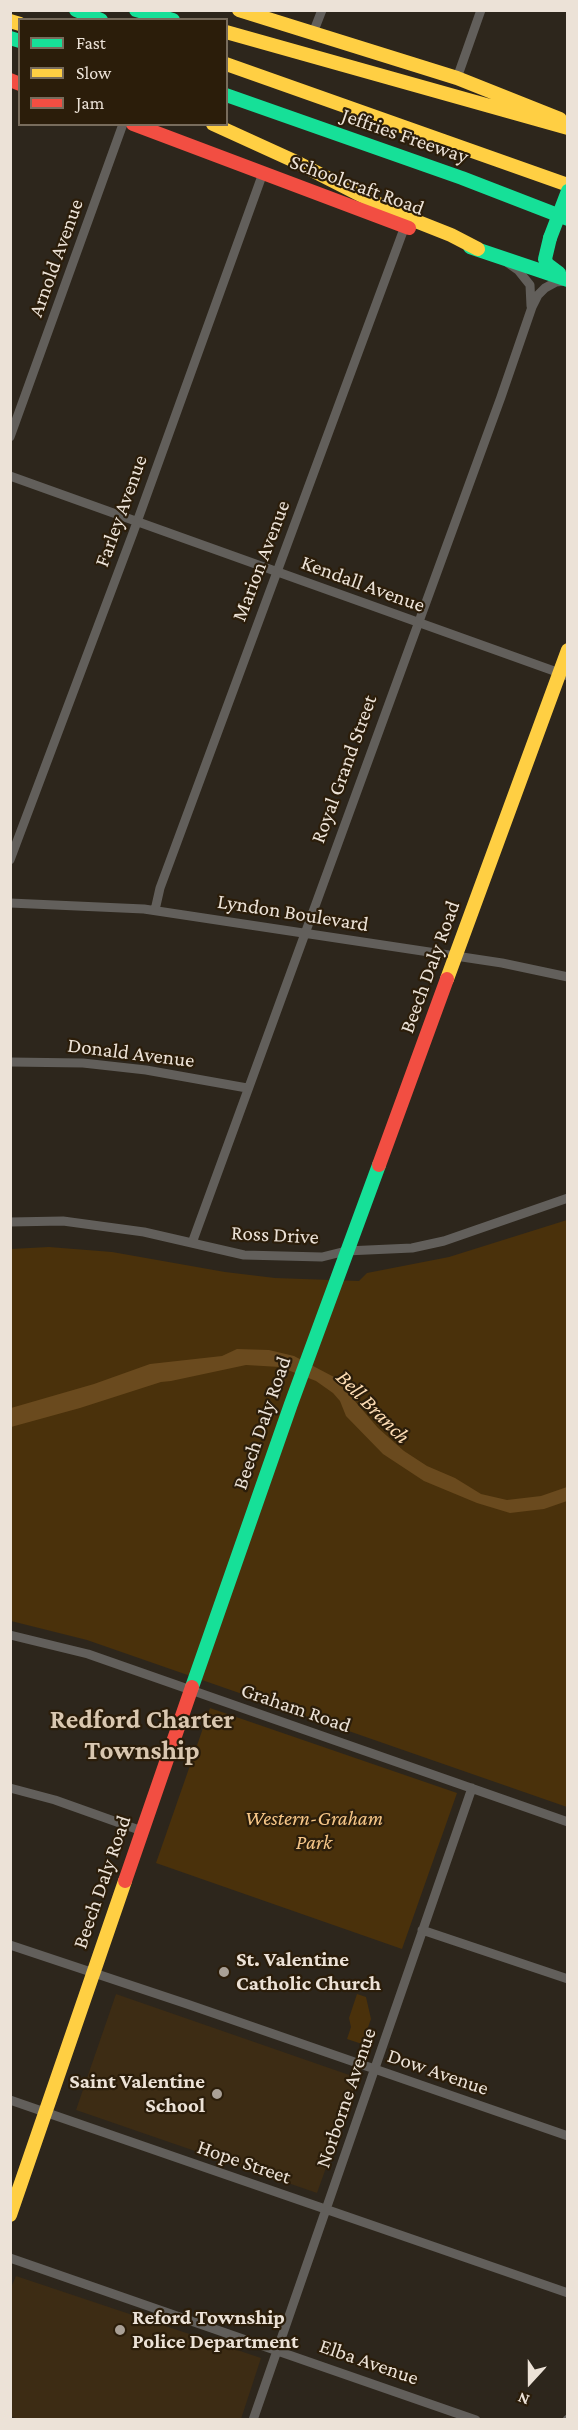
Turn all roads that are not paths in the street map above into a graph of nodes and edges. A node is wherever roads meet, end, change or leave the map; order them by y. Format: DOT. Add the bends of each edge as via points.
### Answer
graph roads {
  1 [pos="76,10"];
  2 [pos="136,10"];
  3 [pos="238,10"];
  4 [pos="322,10"];
  5 [pos="481,10"];
  6 [pos="96,18"];
  7 [pos="166,18"];
  8 [pos="228,33"];
  9 [pos="314,33"];
  10 [pos="228,65"];
  11 [pos="457,78"];
  12 [pos="228,96"];
  13 [pos="567,122"];
  14 [pos="122,126"];
  15 [pos="138,126"];
  16 [pos="217,126"];
  17 [pos="567,128"];
  18 [pos="263,173"];
  19 [pos="567,185"];
  20 [pos="567,191"];
  21 [pos="567,219"];
  22 [pos="405,226"];
  23 [pos="478,249"];
  24 [pos="502,258"];
  25 [pos="567,280"];
  26 [pos="531,308"];
  27 [pos="10,437"];
  28 [pos="10,476"];
  29 [pos="136,522"];
  30 [pos="276,572"];
  31 [pos="417,623"];
  32 [pos="567,651"];
  33 [pos="563,675"];
  34 [pos="10,860"];
  35 [pos="13,901"];
  36 [pos="155,910"];
  37 [pos="304,932"];
  38 [pos="456,956"];
  39 [pos="567,977"];
  40 [pos="10,1062"];
  41 [pos="247,1088"];
  42 [pos="567,1198"];
  43 [pos="10,1222"];
  44 [pos="192,1243"];
  45 [pos="346,1251"];
  46 [pos="10,1635"];
  47 [pos="191,1690"];
  48 [pos="10,1788"];
  49 [pos="472,1788"];
  50 [pos="567,1821"];
  51 [pos="142,1831"];
  52 [pos="422,1930"];
  53 [pos="10,1946"];
  54 [pos="93,1972"];
  55 [pos="567,1979"];
  56 [pos="375,2069"];
  57 [pos="10,2100"];
  58 [pos="45,2112"];
  59 [pos="567,2136"];
  60 [pos="326,2209"];
  61 [pos="10,2215"];
  62 [pos="10,2258"];
  63 [pos="567,2293"];
  64 [pos="277,2349"];
  65 [pos="253,2420"];
  66 [pos="476,2420"];
  1 -- 6 [label="main road"];
  2 -- 7 [label="main road"];
  3 -- 9 [label="main road"];
  4 -- 9 [label="street"];
  5 -- 11 [label="street"];
  8 -- 17 [label="main road"];
  9 -- 11 [label="main road"];
  10 -- 19 [label="main road, Jeffries Freeway"];
  11 -- 13 [label="main road"];
  12 -- 21 [label="main road, Jeffries Freeway"];
  14 -- 27 [label="street, Arnold Avenue"];
  15 -- 18 [label="main road, Schoolcraft Road"];
  16 -- 23 [label="main road"];
  18 -- 22 [label="main road, Schoolcraft Road"];
  18 -- 29 [label="street, Farley Avenue"];
  20 -- 25 [label="main road, bridge" via="545,259"];
  22 -- 23 [label="main road, Schoolcraft Road"];
  22 -- 30 [label="street, Marion Avenue"];
  23 -- 24 [label="main road, Schoolcraft Road"];
  24 -- 25 [label="main road, Schoolcraft Road"];
  24 -- 26 [label="street, Royal Grand Street" via="530,285"];
  25 -- 26 [label="street, Royal Grand Street" via="545,288"];
  26 -- 31 [label="street, Royal Grand Street"];
  28 -- 29 [label="street, Kendall Avenue"];
  29 -- 30 [label="street, Kendall Avenue"];
  29 -- 34 [label="street, Farley Avenue"];
  30 -- 31 [label="street, Kendall Avenue"];
  30 -- 36 [label="street, Marion Avenue"];
  31 -- 33 [label="street, Kendall Avenue"];
  31 -- 37 [label="street, Royal Grand Street"];
  32 -- 33 [label="main road, Beech Daly Road"];
  33 -- 38 [label="main road, Beech Daly Road"];
  35 -- 36 [label="street, Lyndon Boulevard"];
  36 -- 37 [label="street, Lyndon Boulevard"];
  37 -- 38 [label="street, Lyndon Boulevard"];
  37 -- 41 [label="street, Royal Grand Street"];
  38 -- 39 [label="street, Lyndon Boulevard"];
  38 -- 45 [label="main road, Beech Daly Road"];
  40 -- 41 [label="street, Donald Avenue" via="135,1068"];
  41 -- 44 [label="street, Royal Grand Street"];
  42 -- 45 [label="street, Ross Drive" via="444,1241 412,1248"];
  43 -- 44 [label="street, Ross Drive" via="72,1222"];
  44 -- 45 [label="street, Ross Drive" via="266,1257 322,1257"];
  45 -- 47 [label="main road, Beech Daly Road"];
  46 -- 47 [label="street, Graham Road" via="88,1654"];
  47 -- 49 [label="street, Graham Road"];
  47 -- 51 [label="main road, Beech Daly Road"];
  48 -- 51 [label="street"];
  49 -- 50 [label="street, Graham Road"];
  49 -- 52 [label="street, Norborne Avenue"];
  51 -- 54 [label="main road, Beech Daly Road"];
  52 -- 55 [label="street"];
  52 -- 56 [label="street, Norborne Avenue"];
  53 -- 54 [label="street, Dow Avenue"];
  54 -- 56 [label="street, Dow Avenue"];
  54 -- 58 [label="main road, Beech Daly Road"];
  56 -- 59 [label="street, Dow Avenue"];
  56 -- 60 [label="street, Norborne Avenue"];
  57 -- 58 [label="street, Hope Street"];
  58 -- 60 [label="street, Hope Street"];
  58 -- 61 [label="main road, Beech Daly Road"];
  60 -- 63 [label="street, Hope Street"];
  60 -- 64 [label="street, Norborne Avenue"];
  62 -- 64 [label="street, Elba Avenue"];
  64 -- 65 [label="street, Norborne Avenue"];
  64 -- 66 [label="street, Elba Avenue"];
}
